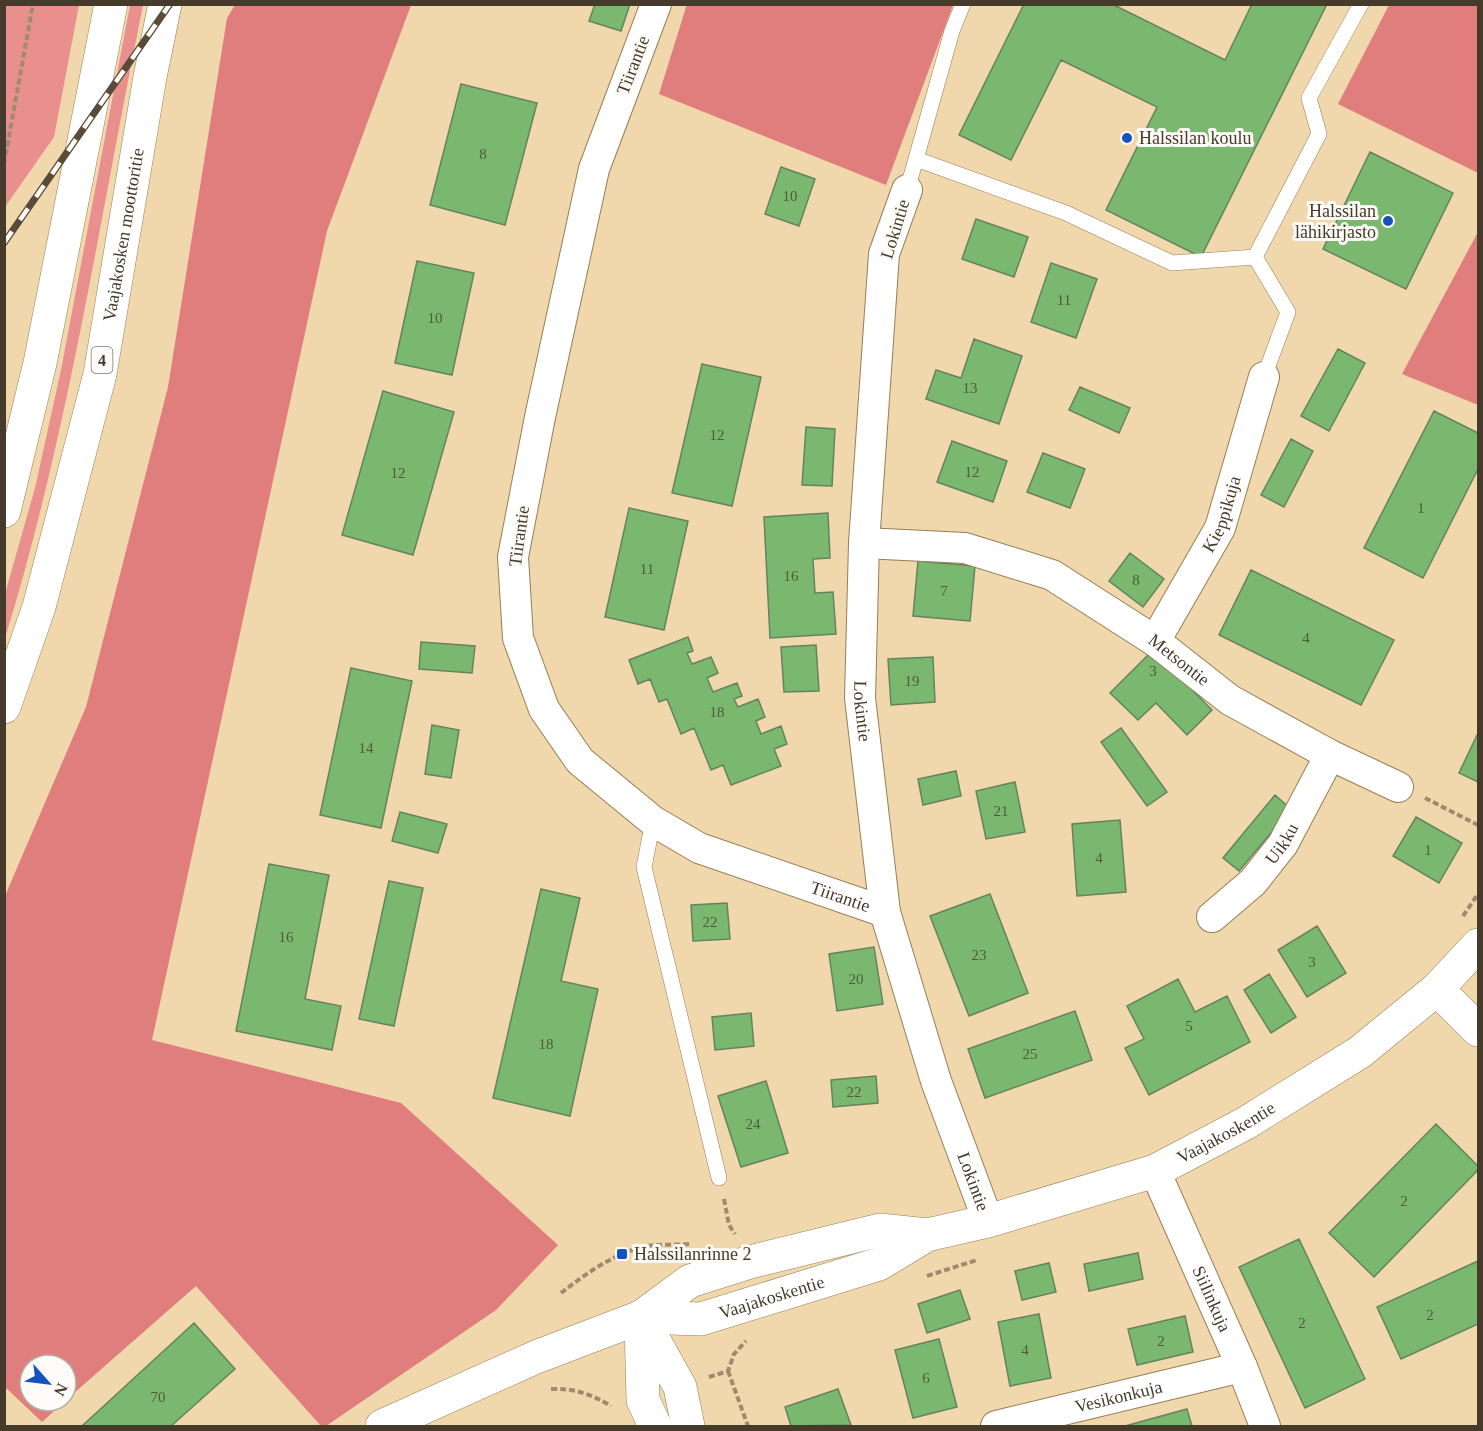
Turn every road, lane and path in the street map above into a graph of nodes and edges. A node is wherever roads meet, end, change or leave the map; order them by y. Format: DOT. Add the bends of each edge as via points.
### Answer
graph roads {
  1 [pos="33,4"];
  2 [pos="111,4"];
  3 [pos="165,4"];
  4 [pos="656,4"];
  5 [pos="963,4"];
  6 [pos="1361,4"];
  7 [pos="916,159"];
  8 [pos="4,164"];
  9 [pos="907,190"];
  10 [pos="1255,257"];
  11 [pos="1264,377"];
  12 [pos="4,511"];
  13 [pos="864,543"];
  14 [pos="1155,642"];
  15 [pos="4,707"];
  16 [pos="1330,755"];
  17 [pos="1398,787"];
  18 [pos="653,821"];
  19 [pos="1479,825"];
  20 [pos="885,912"];
  21 [pos="1212,917"];
  22 [pos="1479,945"];
  23 [pos="1437,989"];
  24 [pos="1479,1030"];
  25 [pos="1155,1171"];
  26 [pos="719,1178"];
  27 [pos="988,1221"];
  28 [pos="730,1241"];
  29 [pos="702,1244"];
  30 [pos="561,1293"];
  31 [pos="641,1317"];
  32 [pos="1242,1366"];
  33 [pos="728,1371"];
  34 [pos="543,1389"];
  35 [pos="649,1413"];
  36 [pos="382,1426"];
  37 [pos="688,1426"];
  38 [pos="748,1426"];
  39 [pos="996,1426"];
  40 [pos="1265,1426"];
  1 -- 8 [label="path"];
  2 -- 12 [label="main road" via="40,363"];
  3 -- 15 [label="main road, Vaajakosken moottoritie / 4" via="100,375 39,607"];
  4 -- 18 [label="street, Tiirantie" via="594,169 513,557 518,638 544,709 580,761"];
  5 -- 7 [label="lane"];
  6 -- 10 [label="lane" via="1309,98 1319,134"];
  7 -- 9 [label="lane"];
  7 -- 10 [label="lane" via="1066,213 1172,263"];
  9 -- 13 [label="street, Lokintie" via="884,254"];
  10 -- 11 [label="lane" via="1288,312"];
  11 -- 14 [label="street, Kieppikuja" via="1220,528"];
  13 -- 14 [label="street, Metsontie" via="965,548 1052,575"];
  13 -- 20 [label="street, Lokintie" via="860,698"];
  14 -- 16 [label="street, Metsontie" via="1230,700"];
  16 -- 17 [label="street, Metsontie"];
  16 -- 21 [label="street, Uikku" via="1283,844 1253,882"];
  17 -- 19 [label="path"];
  18 -- 20 [label="street, Tiirantie" via="699,848"];
  18 -- 26 [label="lane" via="644,867"];
  20 -- 27 [label="street, Lokintie" via="936,1082"];
  22 -- 23 [label="main road, Vaajakoskentie"];
  23 -- 24 [label="main road"];
  23 -- 25 [label="main road, Vaajakoskentie" via="1360,1052 1246,1123"];
  25 -- 27 [label="main road, Vaajakoskentie"];
  25 -- 32 [label="street, Siilinkuja"];
  26 -- 28 [label="path" via="729,1225 740,1240"];
  27 -- 31 [label="main road, Vaajakoskentie" via="927,1235 879,1264 701,1319"];
  29 -- 30 [label="path" via="648,1246 622,1254 594,1268"];
  31 -- 35 [label="main road"];
  31 -- 36 [label="main road, Vaajakoskentie" via="536,1357"];
  31 -- 37 [label="main road" via="680,1387"];
  32 -- 39 [label="street, Vesikonkuja"];
  32 -- 40 [label="street, Siilinkuja"];
  33 -- 38 [label="path"];
  34 -- 35 [label="path" via="571,1388 615,1408"];
}
